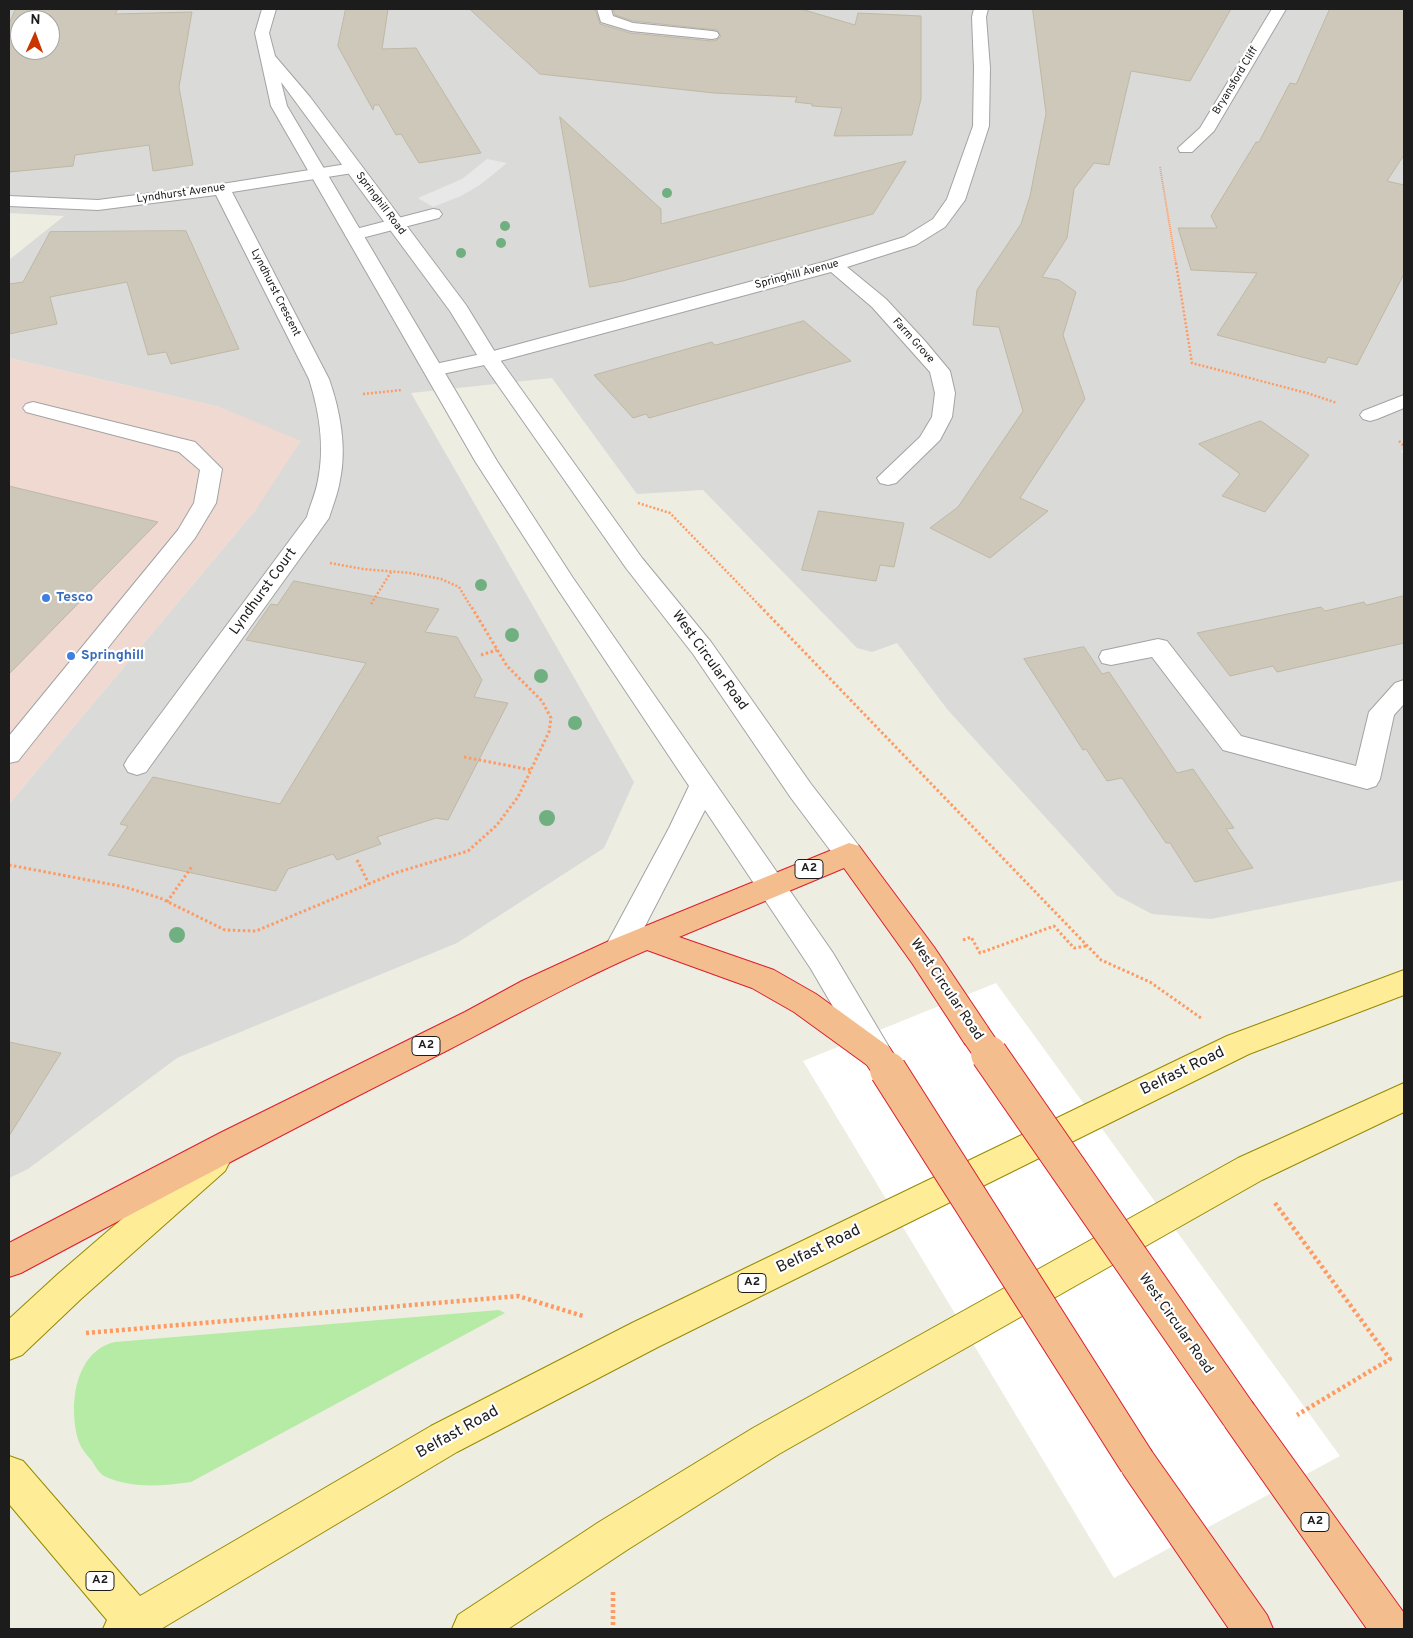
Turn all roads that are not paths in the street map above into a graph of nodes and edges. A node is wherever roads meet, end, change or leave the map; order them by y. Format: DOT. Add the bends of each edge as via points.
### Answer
graph roads {
  1 [pos="269,9"];
  2 [pos="604,9"];
  3 [pos="981,9"];
  4 [pos="1279,9"];
  5 [pos="712,35"];
  6 [pos="266,54"];
  7 [pos="1186,148"];
  8 [pos="353,168"];
  9 [pos="320,174"];
  10 [pos="222,189"];
  11 [pos="9,201"];
  12 [pos="433,214"];
  13 [pos="395,225"];
  14 [pos="354,235"];
  15 [pos="834,265"];
  16 [pos="490,358"];
  17 [pos="438,378"];
  18 [pos="326,397"];
  19 [pos="1404,401"];
  20 [pos="33,408"];
  21 [pos="1370,415"];
  22 [pos="888,478"];
  23 [pos="1111,657"];
  24 [pos="1404,689"];
  25 [pos="9,754"];
  26 [pos="136,765"];
  27 [pos="703,784"];
  28 [pos="849,854"];
  29 [pos="770,885"];
  30 [pos="634,943"];
  31 [pos="1404,982"];
  32 [pos="883,1063"];
  33 [pos="1404,1098"];
  34 [pos="232,1144"];
  35 [pos="9,1261"];
  36 [pos="17,1334"];
  37 [pos="9,1475"];
  38 [pos="129,1626"];
  39 [pos="472,1629"];
  40 [pos="1253,1629"];
  41 [pos="1391,1629"];
  1 -- 6 [label="street" via="262,33"];
  2 -- 5 [label="street" via="606,19 630,27"];
  3 -- 15 [label="street, Springhill Avenue" via="981,126 956,200 939,222 910,241"];
  4 -- 7 [label="street, Bryansford Cliff" via="1206,131"];
  6 -- 8 [label="street, Springhill Road"];
  6 -- 9 [label="street" via="280,106"];
  8 -- 9 [label="street, Lyndhurst Avenue"];
  8 -- 13 [label="street, Springhill Road"];
  9 -- 10 [label="street, Lyndhurst Avenue"];
  9 -- 14 [label="street"];
  10 -- 11 [label="street, Lyndhurst Avenue" via="98,204"];
  10 -- 18 [label="street, Lyndhurst Crescent"];
  12 -- 13 [label="street"];
  13 -- 14 [label="street"];
  13 -- 16 [label="street, Springhill Road" via="459,309"];
  14 -- 17 [label="street"];
  15 -- 16 [label="street, Springhill Avenue"];
  15 -- 22 [label="street, Farm Grove" via="879,303 940,371 945,393 942,417 929,440"];
  16 -- 17 [label="street, Springhill Avenue"];
  16 -- 28 [label="street, West Circular Road" via="634,563 702,648"];
  17 -- 27 [label="street" via="486,461 565,583"];
  18 -- 26 [label="street, Lyndhurst Court" via="330,422 330,477 318,518"];
  19 -- 21 [label="street"];
  20 -- 25 [label="street" via="187,447 211,469 205,503 187,533"];
  23 -- 24 [label="street" via="1158,647 1232,743 1367,779 1382,712"];
  27 -- 29 [label="street"];
  27 -- 30 [label="street"];
  28 -- 29 [label="highway, A2"];
  28 -- 41 [label="highway, West Circular Road / A2, bridge" via="923,955 1247,1427"];
  29 -- 30 [label="highway, A2"];
  29 -- 32 [label="street" via="822,961"];
  30 -- 32 [label="highway" via="763,979 805,1003"];
  30 -- 34 [label="highway, A2" via="533,990"];
  31 -- 38 [label="main road, Belfast Road / A2" via="1238,1045 645,1335 444,1439"];
  32 -- 40 [label="highway, bridge" via="1137,1462"];
  33 -- 39 [label="main road" via="1250,1169 766,1441"];
  34 -- 35 [label="highway, A2"];
  34 -- 36 [label="main road, A2"];
  37 -- 38 [label="main road, A2"];
}
